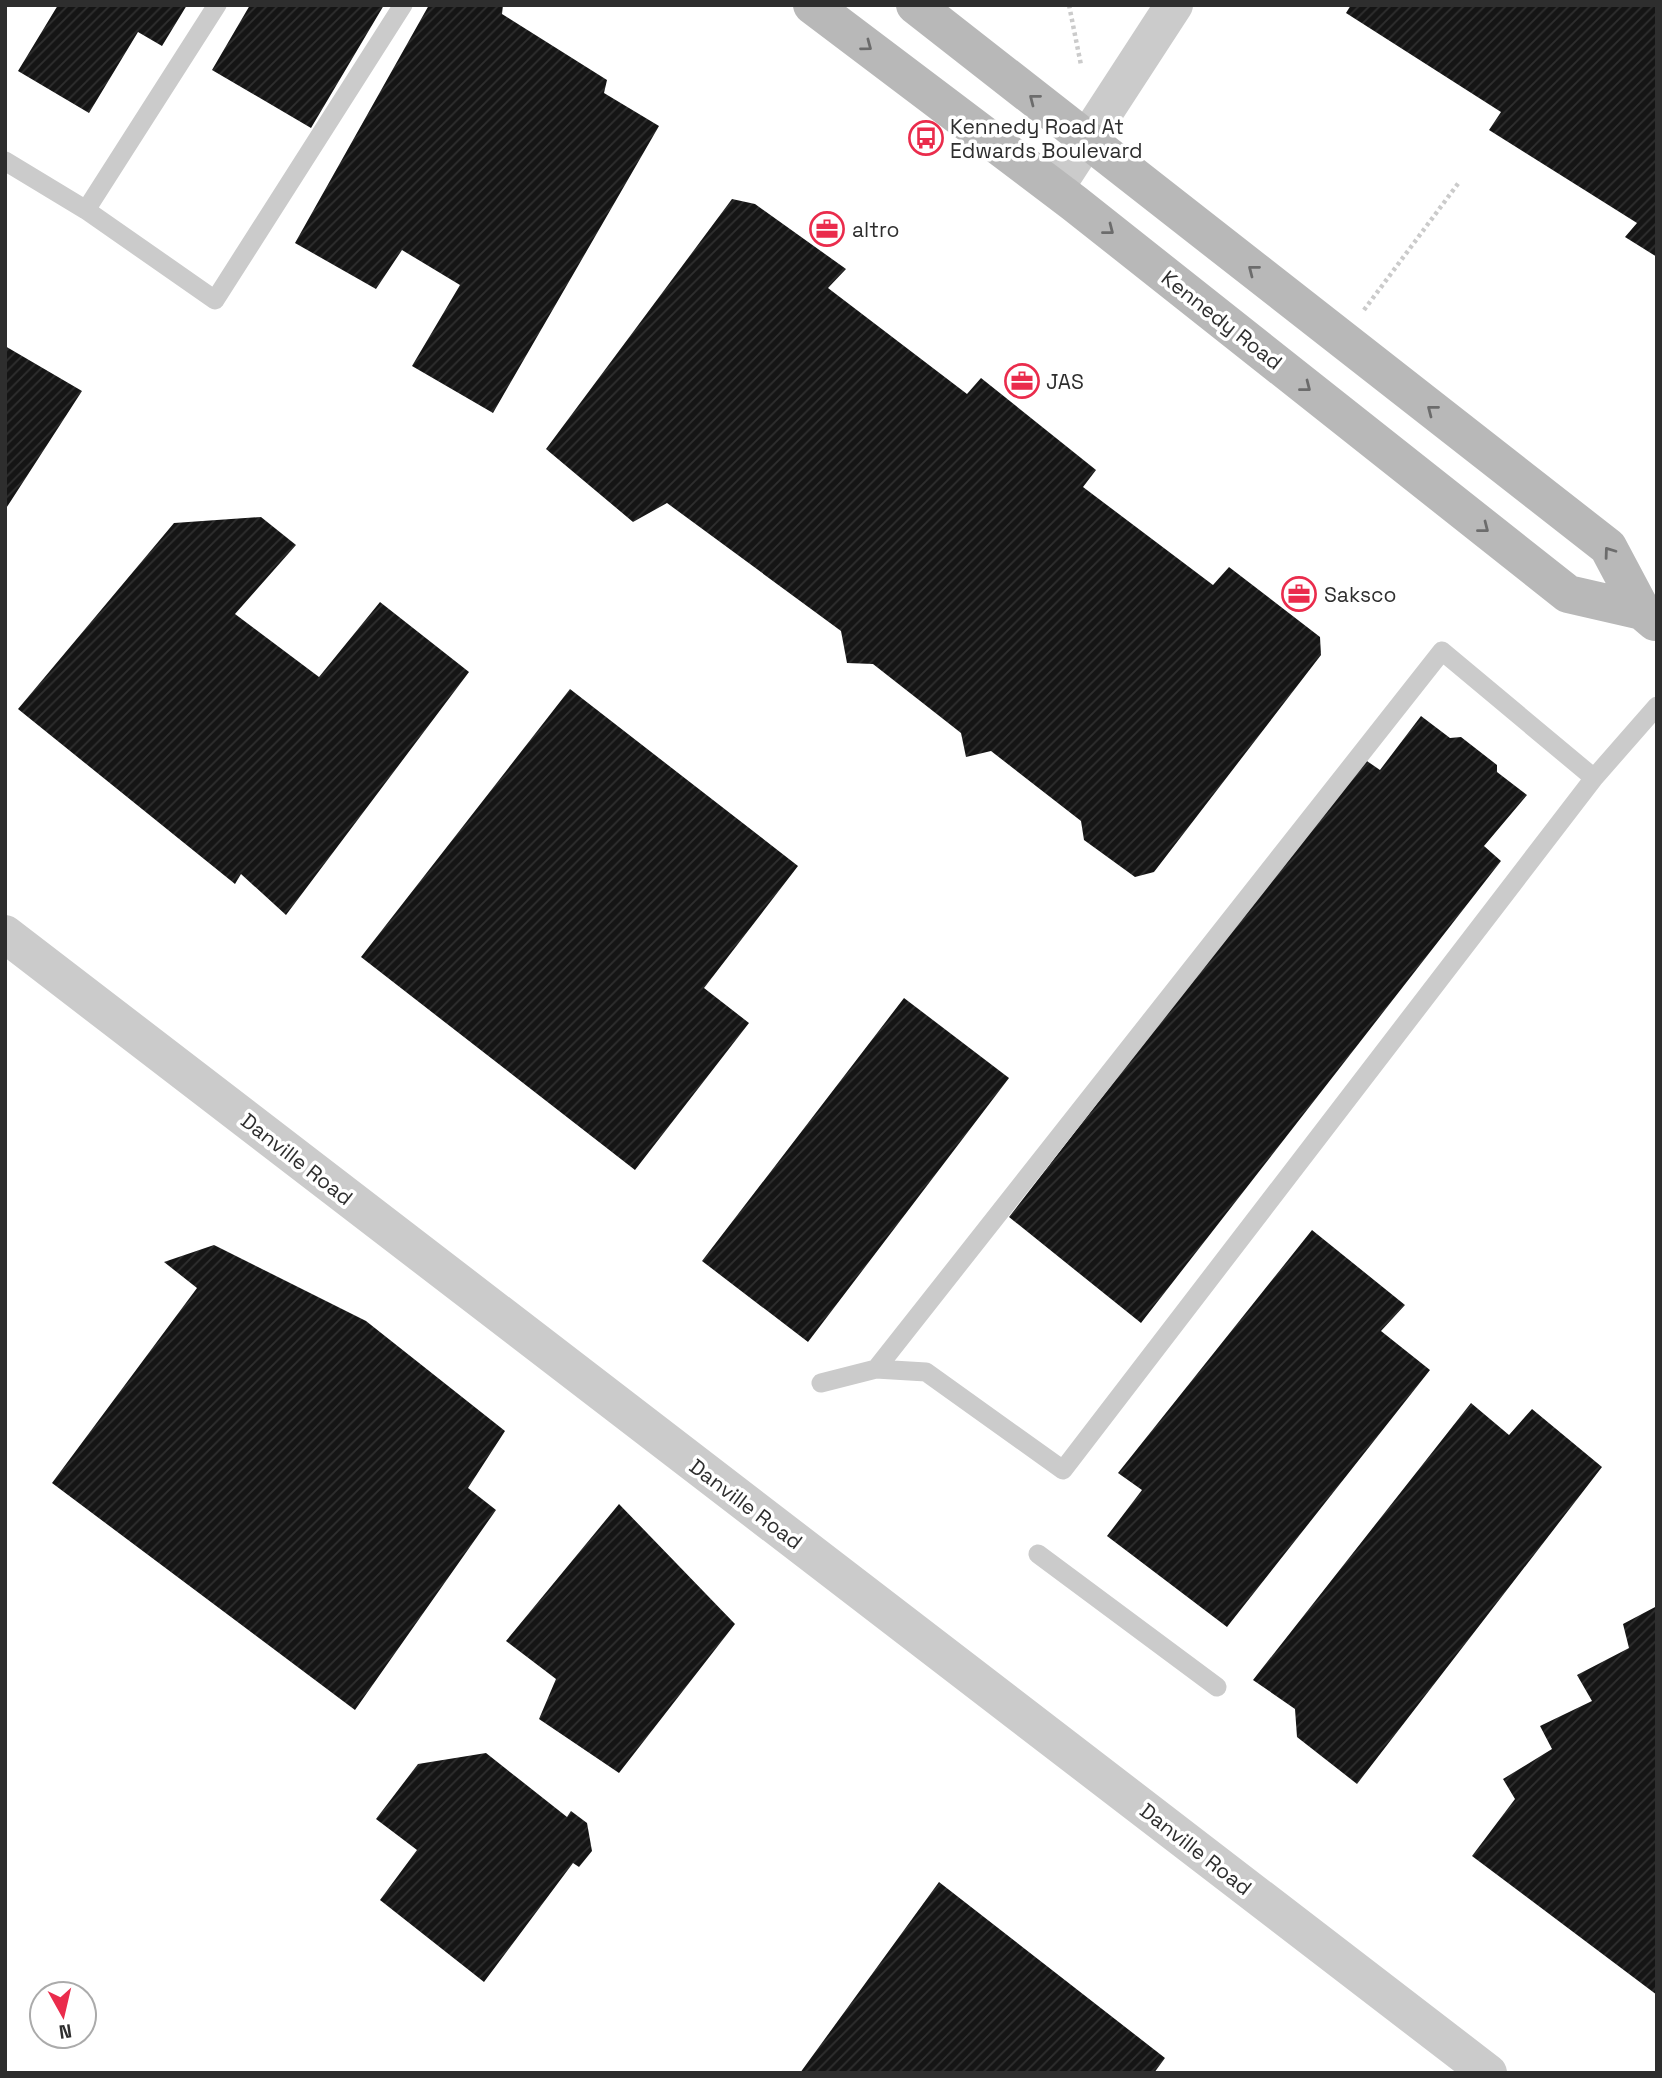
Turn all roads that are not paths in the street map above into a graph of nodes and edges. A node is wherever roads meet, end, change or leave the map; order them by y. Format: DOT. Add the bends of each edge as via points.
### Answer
graph roads {
  1 [pos="217,5"];
  2 [pos="403,5"];
  3 [pos="812,5"];
  4 [pos="915,5"];
  5 [pos="1174,5"];
  6 [pos="1088,141"];
  7 [pos="5,161"];
  8 [pos="1055,188"];
  9 [pos="86,210"];
  10 [pos="1649,617"];
  11 [pos="1657,706"];
  12 [pos="1594,778"];
  13 [pos="5,934"];
  14 [pos="876,1368"];
  15 [pos="821,1383"];
  16 [pos="1038,1554"];
  17 [pos="1217,1688"];
  18 [pos="1488,2073"];
  1 -- 9 [label="lane"];
  2 -- 9 [label="lane" via="215,300"];
  3 -- 8 [label="main road, Kennedy Road, one-way"];
  6 -- 4 [label="main road, Kennedy Road, one-way"];
  5 -- 6 [label="street"];
  6 -- 8 [label="street"];
  10 -- 6 [label="main road, Kennedy Road, one-way" via="1608,547"];
  7 -- 9 [label="lane"];
  8 -- 10 [label="main road, Kennedy Road, one-way" via="1568,594"];
  11 -- 12 [label="lane"];
  12 -- 14 [label="lane" via="1062,1470 926,1372"];
  12 -- 14 [label="lane" via="1442,651"];
  13 -- 18 [label="street, Danville Road"];
  14 -- 15 [label="lane"];
  16 -- 17 [label="lane"];
}
